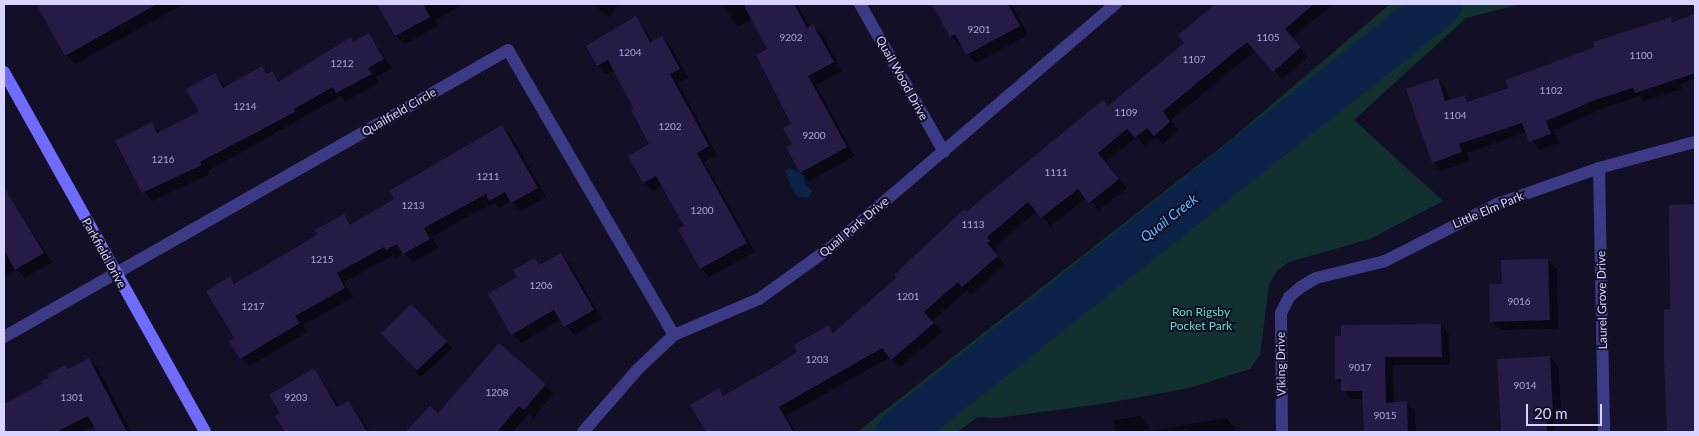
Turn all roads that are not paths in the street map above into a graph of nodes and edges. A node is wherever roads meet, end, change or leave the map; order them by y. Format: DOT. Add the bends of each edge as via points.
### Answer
graph roads {
  1 [pos="860,4"];
  2 [pos="1116,4"];
  3 [pos="4,72"];
  4 [pos="1695,142"];
  5 [pos="944,152"];
  6 [pos="1599,168"];
  7 [pos="116,275"];
  8 [pos="1290,297"];
  9 [pos="674,335"];
  10 [pos="4,337"];
  11 [pos="205,432"];
  12 [pos="584,432"];
  13 [pos="1282,432"];
  14 [pos="1604,432"];
  1 -- 5 [label="street, Quail Wood Drive"];
  2 -- 5 [label="street, Quail Park Drive"];
  3 -- 7 [label="street, Parkfield Drive"];
  4 -- 6 [label="street, Little Elm Park"];
  5 -- 9 [label="street, Quail Park Drive" via="831,247 767,294"];
  6 -- 8 [label="street, Little Elm Park" via="1497,204 1385,261 1316,278"];
  6 -- 14 [label="street, Laurel Grove Drive"];
  7 -- 9 [label="street, Quailfield Circle" via="508,50"];
  7 -- 10 [label="street, Quailfield Circle"];
  7 -- 11 [label="street, Parkfield Drive"];
  8 -- 13 [label="street, Viking Drive" via="1281,313"];
  9 -- 12 [label="street, Quail Park Drive" via="638,369"];
}
